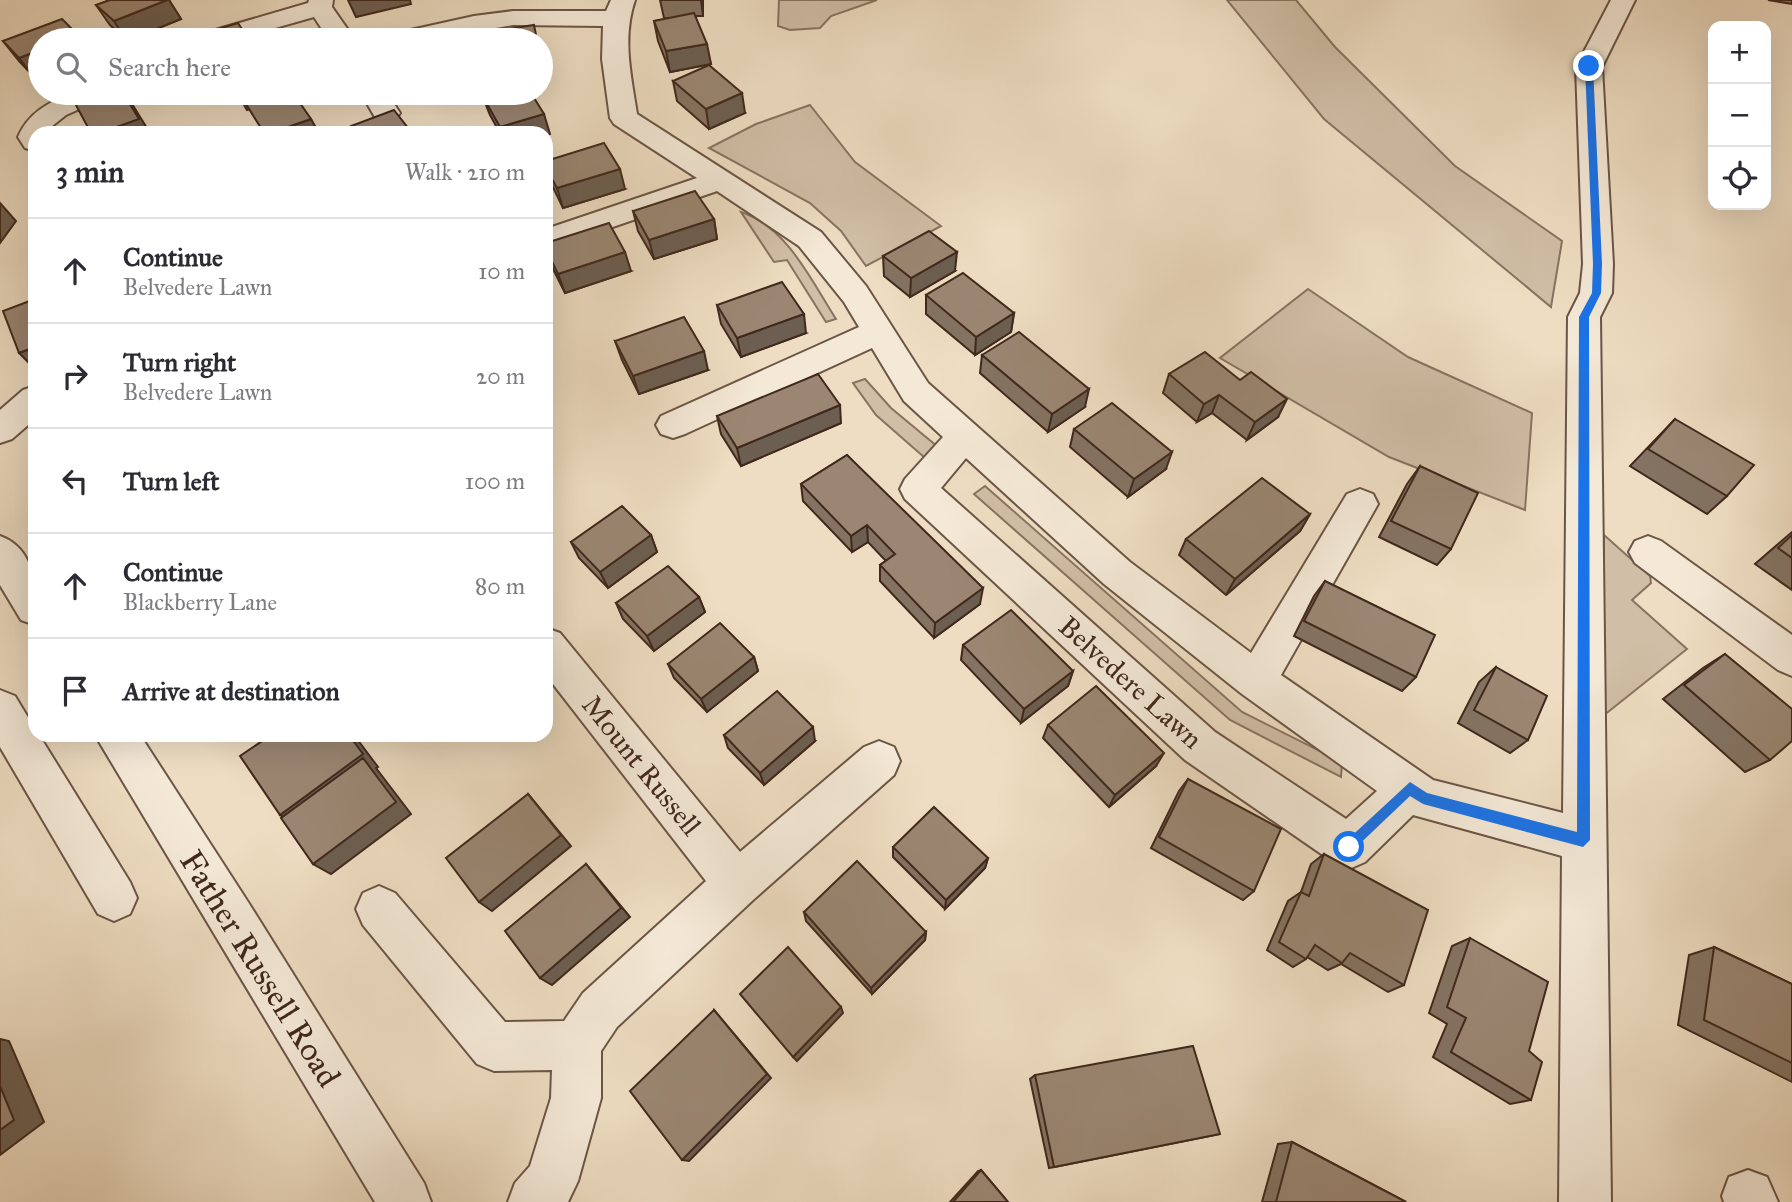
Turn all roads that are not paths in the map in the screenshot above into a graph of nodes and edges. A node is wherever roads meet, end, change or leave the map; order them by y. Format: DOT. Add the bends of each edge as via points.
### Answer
graph roads {
  1 [pos="1623,0"];
  2 [pos="320,4"];
  3 [pos="620,10"];
  4 [pos="245,28"];
  5 [pos="335,28"];
  6 [pos="451,28"];
  7 [pos="69,105"];
  8 [pos="36,126"];
  9 [pos="718,181"];
  10 [pos="553,238"];
  11 [pos="879,331"];
  12 [pos="28,405"];
  13 [pos="673,425"];
  14 [pos="0,430"];
  15 [pos="965,436"];
  16 [pos="1360,504"];
  17 [pos="0,552"];
  18 [pos="1648,552"];
  19 [pos="28,596"];
  20 [pos="553,654"];
  21 [pos="1792,658"];
  22 [pos="1256,681"];
  23 [pos="0,709"];
  24 [pos="120,742"];
  25 [pos="879,761"];
  26 [pos="1410,788"];
  27 [pos="1583,840"];
  28 [pos="737,884"];
  29 [pos="114,898"];
  30 [pos="379,909"];
  31 [pos="577,1045"];
  32 [pos="405,1202"];
  33 [pos="534,1202"];
  34 [pos="1585,1202"];
  1 -- 27 [label="street" via="1589,66 1598,264 1596,293 1584,317"];
  2 -- 4 [label="street"];
  2 -- 5 [label="street"];
  3 -- 6 [label="street"];
  3 -- 9 [label="street" via="614,44 624,118"];
  7 -- 8 [label="street"];
  9 -- 10 [label="street"];
  9 -- 11 [label="street" via="810,239"];
  11 -- 13 [label="street"];
  11 -- 15 [label="street" via="916,392"];
  12 -- 14 [label="street"];
  15 -- 22 [label="street" via="1118,573"];
  15 -- 26 [label="street, Belvedere Lawn" via="918,489 1200,746 1349,847"];
  16 -- 22 [label="street"];
  17 -- 19 [label="street"];
  18 -- 21 [label="street"];
  20 -- 28 [label="street, Mount Russell"];
  22 -- 26 [label="street"];
  23 -- 29 [label="street"];
  24 -- 32 [label="street, Father Russell Road"];
  25 -- 28 [label="street"];
  26 -- 27 [label="street" via="1423,798"];
  27 -- 34 [label="street"];
  28 -- 31 [label="street" via="600,1010"];
  30 -- 31 [label="street" via="494,1047"];
  31 -- 33 [label="street" via="576,1098 552,1181"];
}
